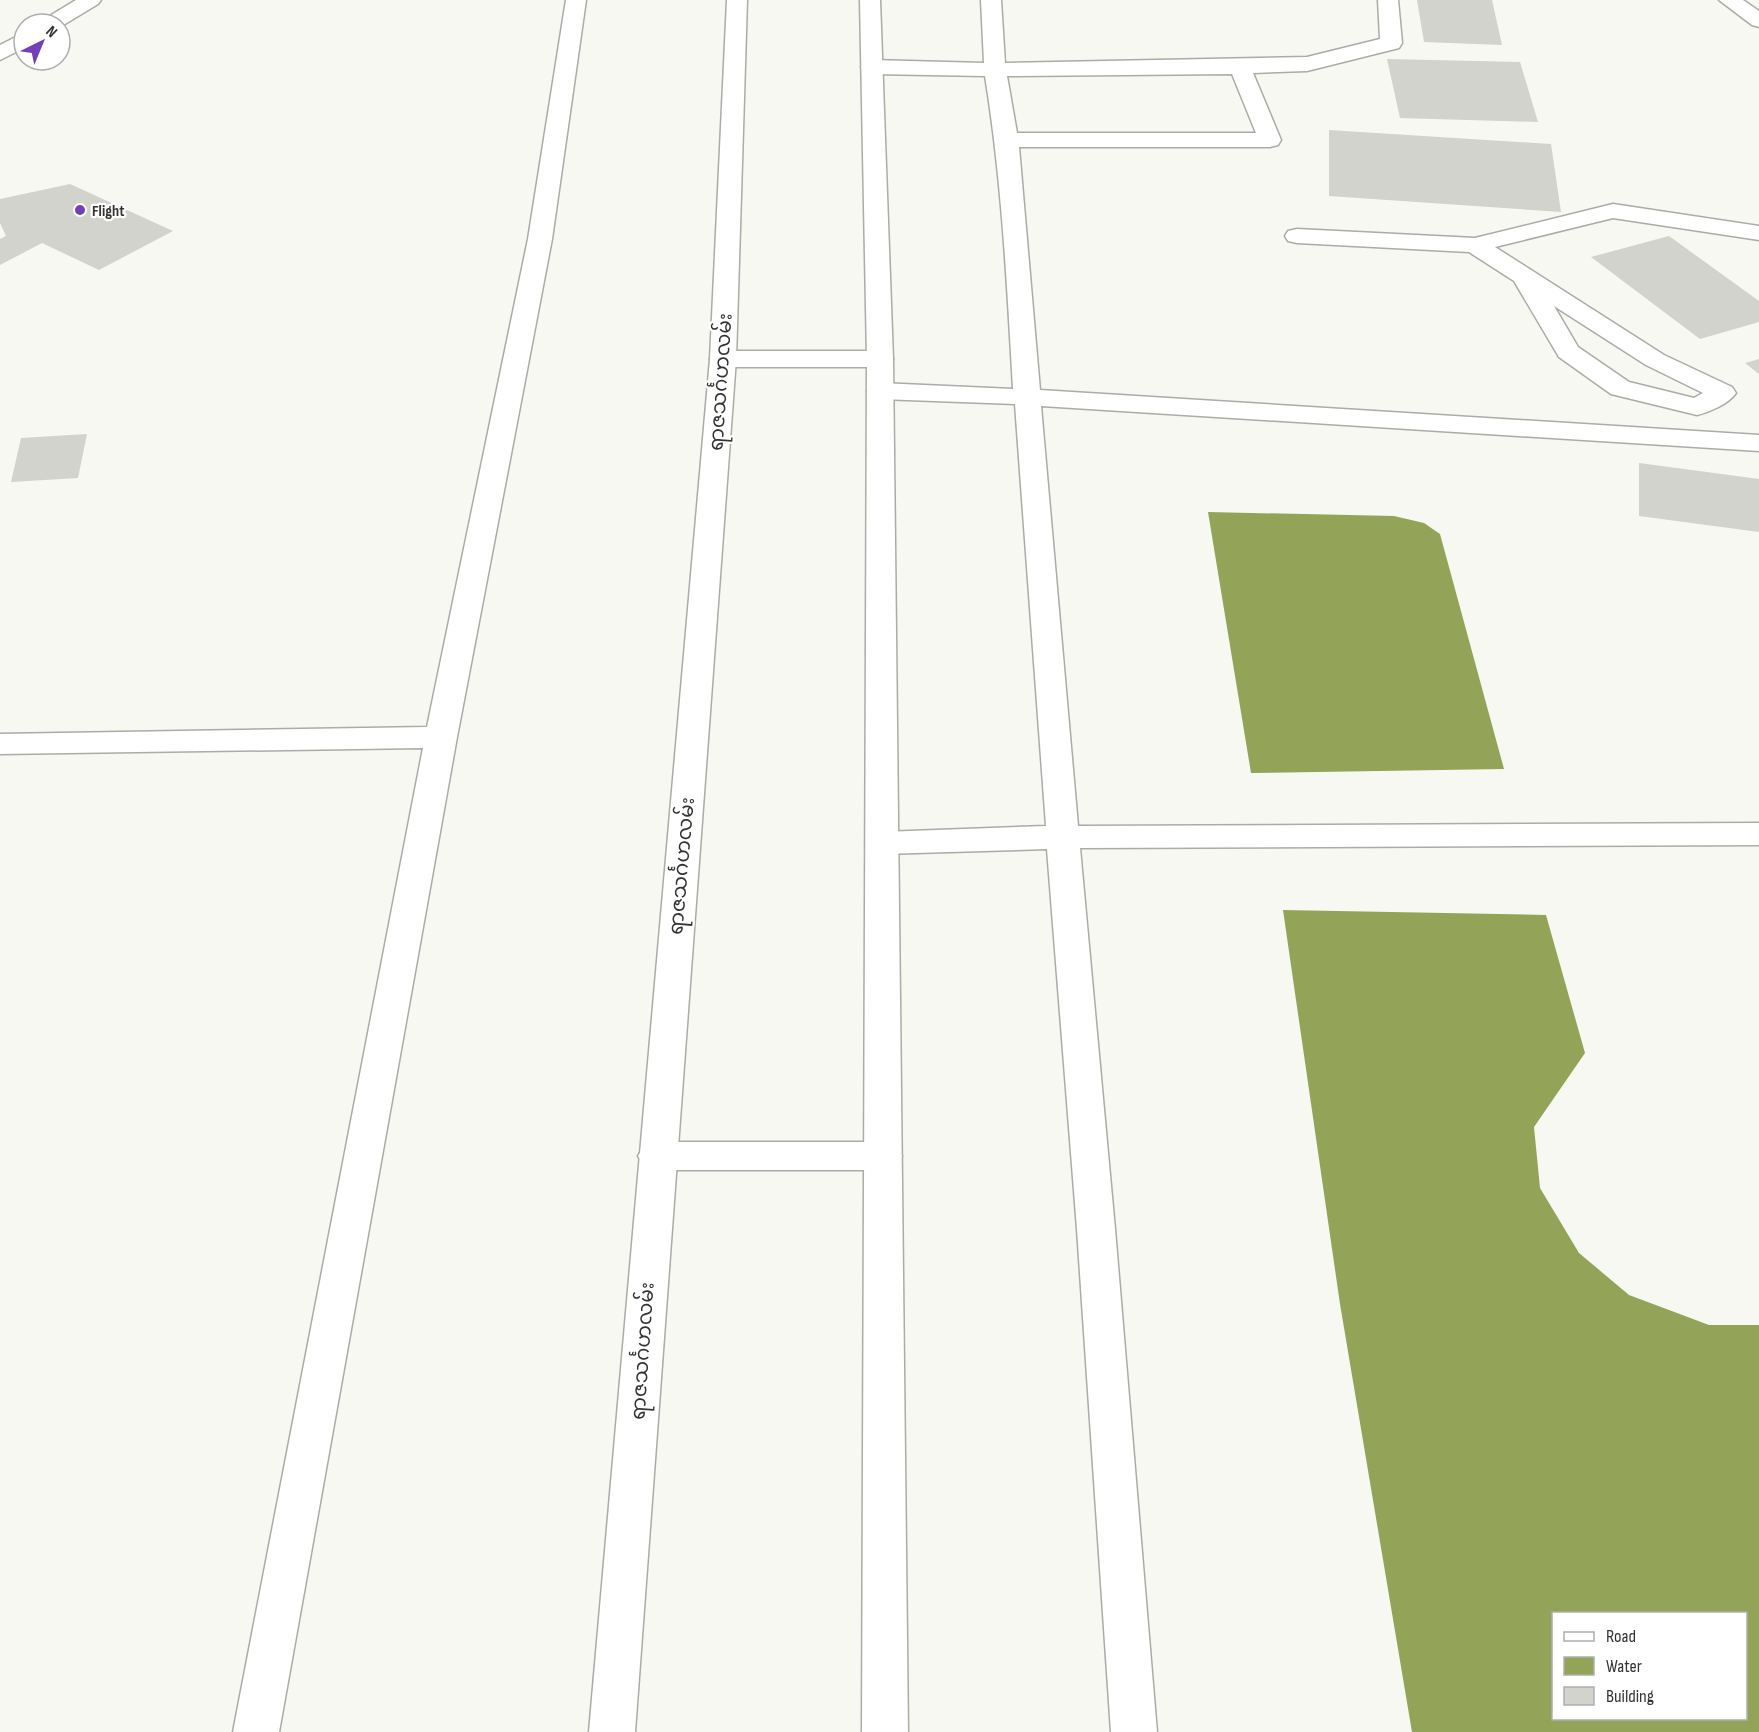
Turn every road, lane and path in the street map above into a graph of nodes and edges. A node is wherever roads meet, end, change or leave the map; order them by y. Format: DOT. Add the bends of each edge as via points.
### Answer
graph roads {
  1 [pos="91,0"];
  2 [pos="576,0"];
  3 [pos="737,0"];
  4 [pos="870,0"];
  5 [pos="992,0"];
  6 [pos="1388,0"];
  7 [pos="1729,0"];
  8 [pos="70,12"];
  9 [pos="1759,21"];
  10 [pos="872,67"];
  11 [pos="1240,67"];
  12 [pos="995,70"];
  13 [pos="1007,140"];
  14 [pos="1759,233"];
  15 [pos="1298,236"];
  16 [pos="1475,245"];
  17 [pos="1524,277"];
  18 [pos="723,359"];
  19 [pos="880,375"];
  20 [pos="1027,397"];
  21 [pos="1759,443"];
  22 [pos="441,737"];
  23 [pos="0,744"];
  24 [pos="1759,834"];
  25 [pos="1062,837"];
  26 [pos="882,843"];
  27 [pos="657,1156"];
  28 [pos="883,1156"];
  29 [pos="256,1732"];
  30 [pos="612,1732"];
  31 [pos="885,1732"];
  32 [pos="1134,1732"];
  1 -- 8 [label="main road"];
  2 -- 22 [label="main road" via="540,239"];
  3 -- 18 [label="main road, ရာဇသင်္ဂဟလမ်း"];
  4 -- 10 [label="main road"];
  5 -- 12 [label="main road"];
  6 -- 11 [label="main road" via="1391,43 1308,64"];
  7 -- 9 [label="main road"];
  10 -- 12 [label="main road"];
  10 -- 19 [label="main road"];
  11 -- 12 [label="main road"];
  11 -- 13 [label="main road" via="1270,140"];
  12 -- 13 [label="main road"];
  13 -- 20 [label="main road"];
  14 -- 16 [label="main road" via="1612,211"];
  15 -- 16 [label="main road"];
  16 -- 17 [label="main road"];
  17 -- 17 [label="main road" via="1655,360 1723,393 1697,407 1620,388 1568,352"];
  18 -- 19 [label="main road"];
  18 -- 27 [label="main road, ရာဇသင်္ဂဟလမ်း"];
  19 -- 20 [label="main road"];
  19 -- 26 [label="main road"];
  20 -- 21 [label="main road"];
  20 -- 25 [label="main road"];
  22 -- 23 [label="main road"];
  22 -- 29 [label="main road"];
  24 -- 25 [label="main road"];
  25 -- 26 [label="main road"];
  25 -- 32 [label="main road"];
  26 -- 28 [label="main road"];
  27 -- 28 [label="main road"];
  27 -- 30 [label="main road, ရာဇသင်္ဂဟလမ်း"];
  28 -- 31 [label="main road"];
}
